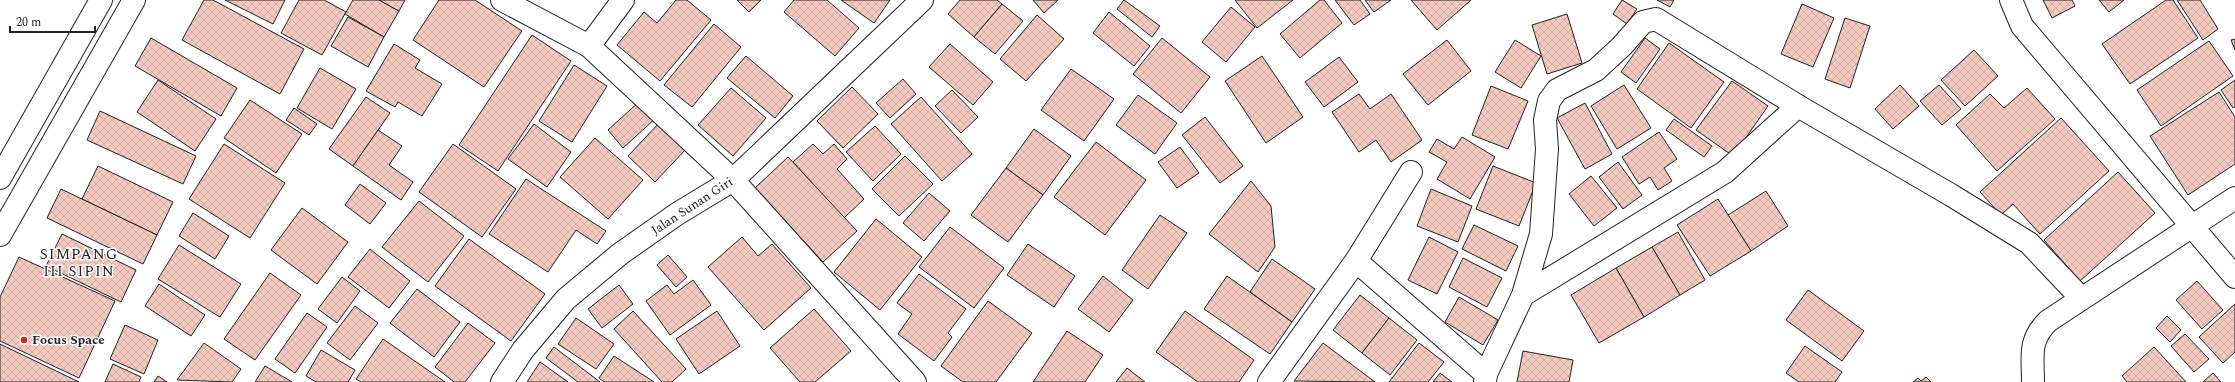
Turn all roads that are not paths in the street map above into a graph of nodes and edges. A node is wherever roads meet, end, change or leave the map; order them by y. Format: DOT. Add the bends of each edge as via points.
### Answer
graph roads {
  1 [pos="101,0"];
  2 [pos="134,0"];
  3 [pos="502,0"];
  4 [pos="623,0"];
  5 [pos="922,0"];
  6 [pos="2012,0"];
  7 [pos="589,46"];
  8 [pos="1798,106"];
  9 [pos="1411,172"];
  10 [pos="0,178"];
  11 [pos="733,180"];
  12 [pos="2235,198"];
  13 [pos="2192,228"];
  14 [pos="0,235"];
  15 [pos="1356,261"];
  16 [pos="2235,277"];
  17 [pos="1523,296"];
  18 [pos="2081,298"];
  19 [pos="1486,378"];
  20 [pos="502,382"];
  21 [pos="915,382"];
  22 [pos="1269,382"];
  23 [pos="2034,382"];
  1 -- 10 [label="street"];
  2 -- 14 [label="street"];
  3 -- 7 [label="street"];
  4 -- 7 [label="street"];
  5 -- 11 [label="street, Jalan Sunan Giri"];
  6 -- 13 [label="street" via="2022,26"];
  7 -- 11 [label="street"];
  8 -- 17 [label="street" via="1725,172"];
  8 -- 17 [label="street" via="1656,19 1643,22 1596,70 1557,90 1549,101 1545,120 1547,149 1541,234"];
  8 -- 18 [label="street" via="2029,244"];
  9 -- 15 [label="street"];
  11 -- 20 [label="street, Jalan Sunan Giri" via="677,214 620,254 566,299 523,350"];
  11 -- 21 [label="street"];
  12 -- 13 [label="street"];
  13 -- 16 [label="street"];
  13 -- 18 [label="street"];
  15 -- 19 [label="street"];
  15 -- 22 [label="street"];
  17 -- 19 [label="street"];
  18 -- 23 [label="street" via="2048,321 2038,332 2033,348"];
}
